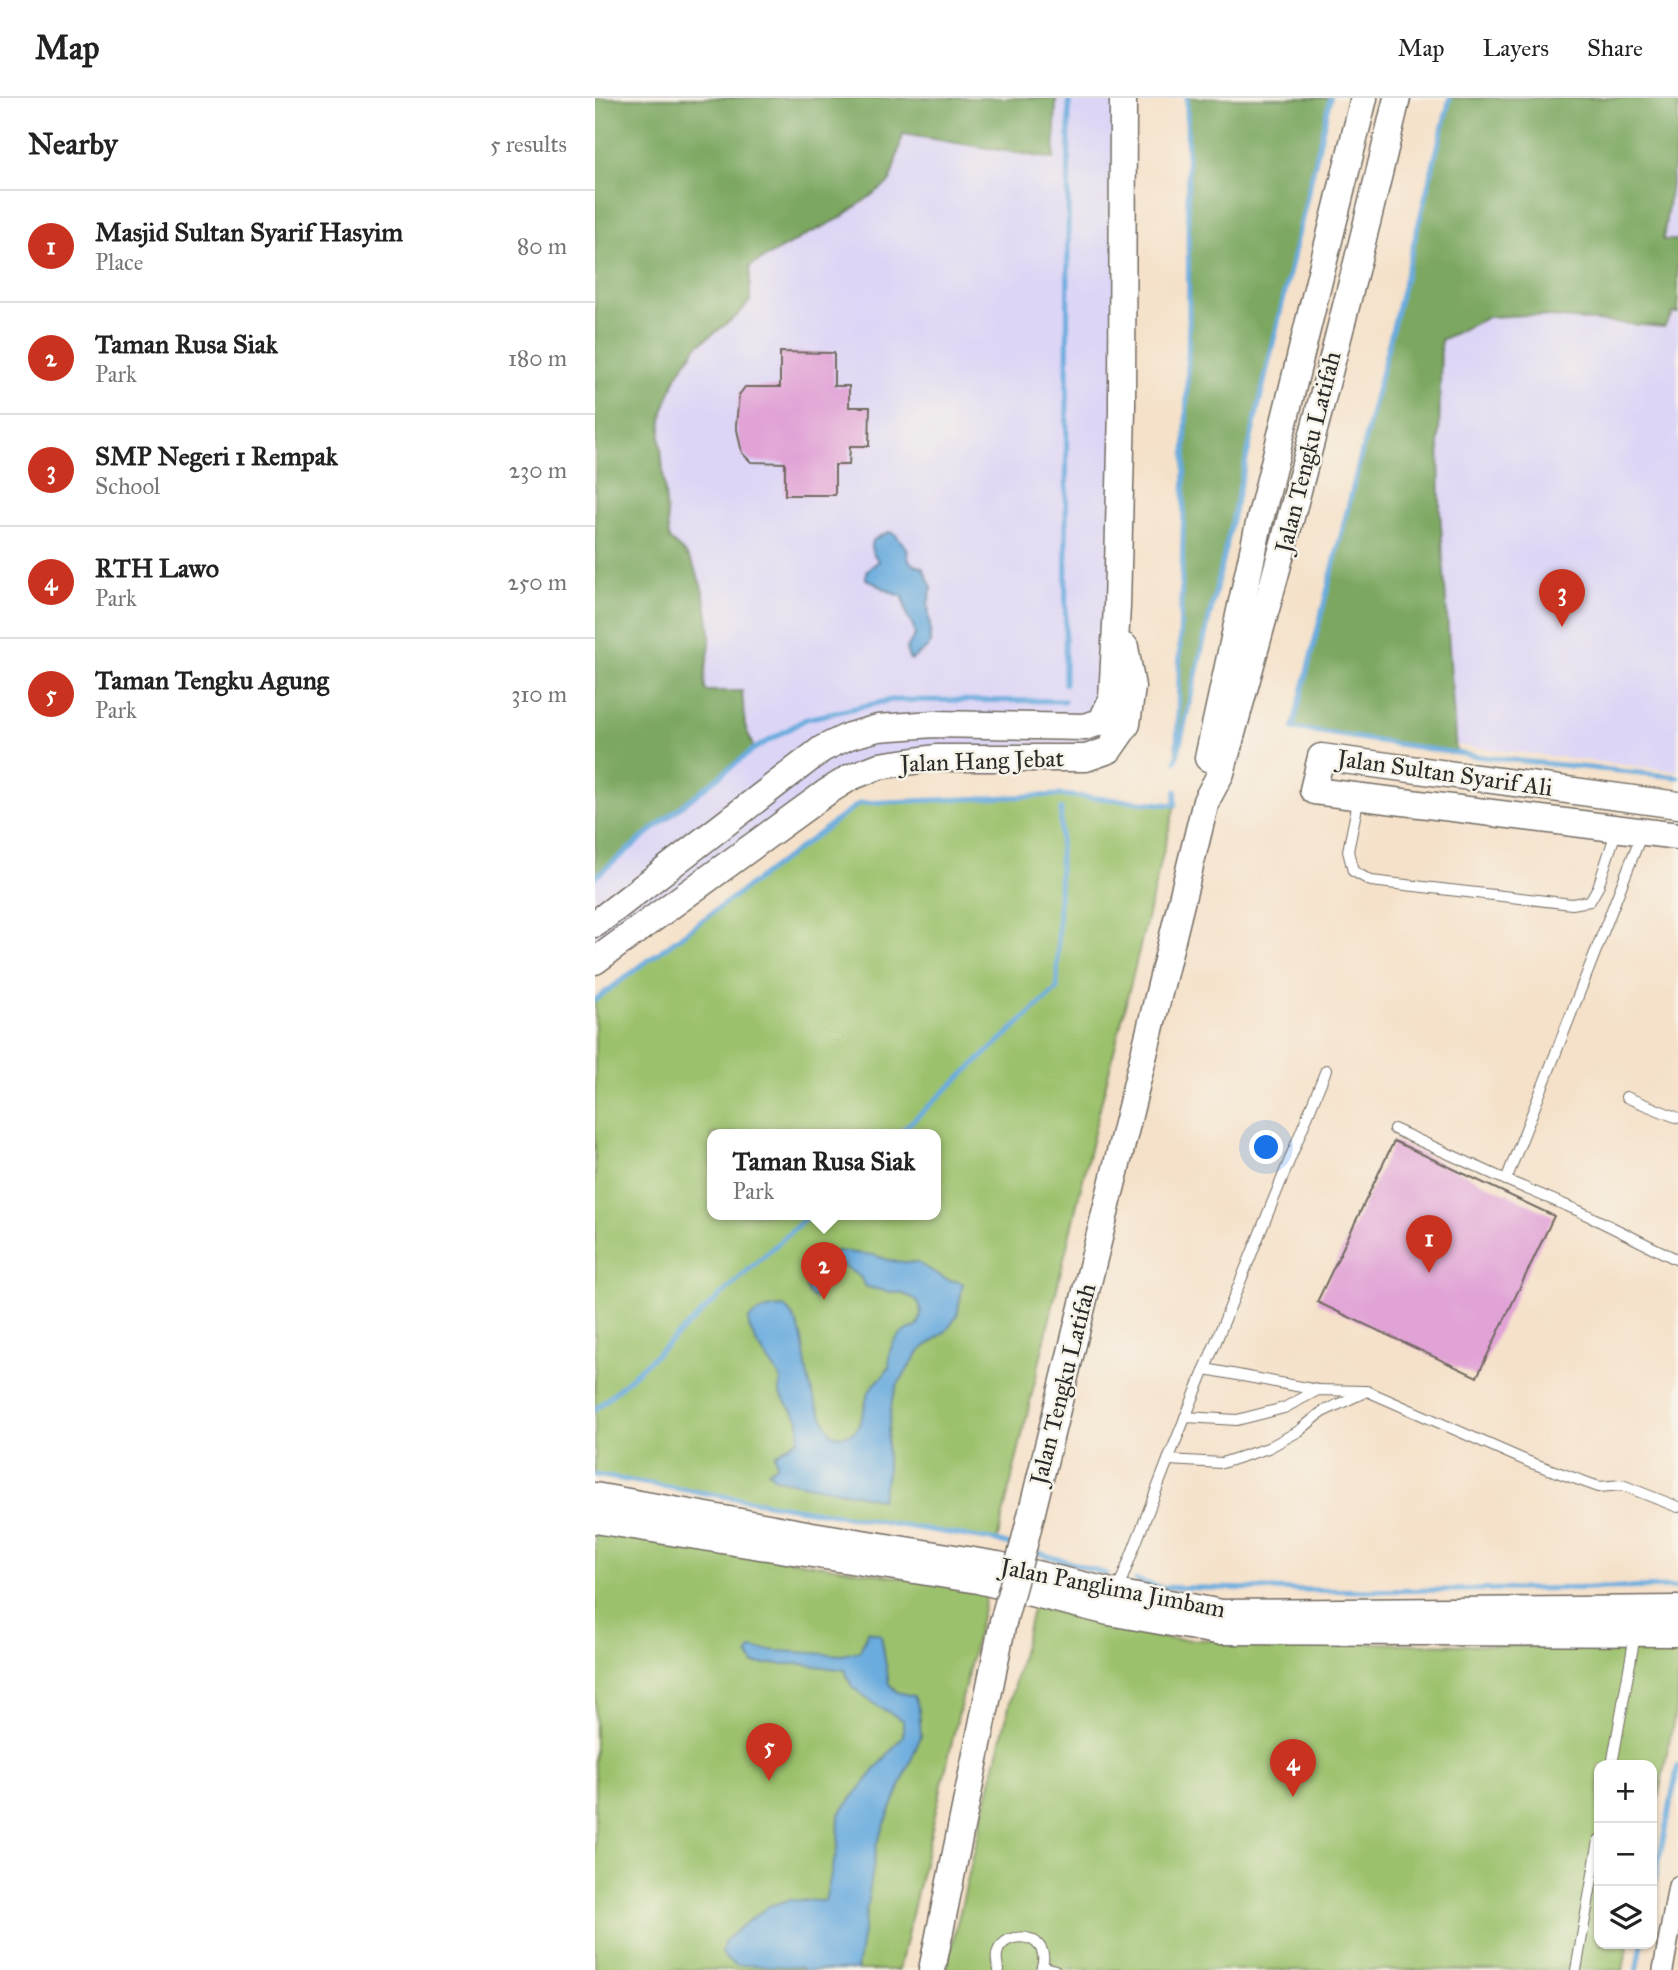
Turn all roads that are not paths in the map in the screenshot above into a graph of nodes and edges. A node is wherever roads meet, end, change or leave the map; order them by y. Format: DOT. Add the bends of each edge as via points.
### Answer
graph roads {
  1 [pos="1123,98"];
  2 [pos="1364,98"];
  3 [pos="1397,98"];
  4 [pos="1117,606"];
  5 [pos="1359,797"];
  6 [pos="1206,801"];
  7 [pos="1678,805"];
  8 [pos="1617,829"];
  9 [pos="1643,832"];
  10 [pos="1678,836"];
  11 [pos="595,924"];
  12 [pos="595,961"];
  13 [pos="1326,1070"];
  14 [pos="1626,1097"];
  15 [pos="1678,1118"];
  16 [pos="1394,1129"];
  17 [pos="1506,1180"];
  18 [pos="1678,1260"];
  19 [pos="1205,1369"];
  20 [pos="1318,1390"];
  21 [pos="1367,1391"];
  22 [pos="1185,1417"];
  23 [pos="1168,1460"];
  24 [pos="595,1496"];
  25 [pos="1678,1507"];
  26 [pos="595,1520"];
  27 [pos="1113,1602"];
  28 [pos="1678,1609"];
  29 [pos="1635,1632"];
  30 [pos="1678,1633"];
  31 [pos="1613,1760"];
  32 [pos="1594,1868"];
  33 [pos="1678,1886"];
  34 [pos="1042,1968"];
  35 [pos="932,1970"];
  36 [pos="999,1970"];
  37 [pos="1055,1970"];
  38 [pos="1576,1970"];
  39 [pos="1663,1970"];
  1 -- 4 [label="street, Jalan Hang Jebat"];
  2 -- 6 [label="street, Jalan Tengku Latifah" via="1258,528 1205,771"];
  3 -- 6 [label="street, Jalan Tengku Latifah" via="1288,531 1221,773"];
  4 -- 11 [label="street, Jalan Hang Jebat" via="1112,699 1101,722 1084,727 934,724 878,728 849,736 822,749"];
  4 -- 12 [label="street, Jalan Hang Jebat" via="1132,687 1127,724 1109,750 1086,758 935,758 879,766 827,792"];
  5 -- 7 [label="street, Jalan Sultan Syarif Ali" via="1313,791 1321,757"];
  5 -- 8 [label="street, Jalan Sultan Syarif Ali"];
  5 -- 8 [label="lane" via="1348,851 1353,871 1371,881 1573,904 1590,901"];
  6 -- 35 [label="street, Jalan Tengku Latifah, bridge" via="1003,1622"];
  8 -- 9 [label="street, Jalan Sultan Syarif Ali"];
  9 -- 10 [label="street, Jalan Sultan Syarif Ali"];
  9 -- 17 [label="lane"];
  13 -- 19 [label="lane"];
  14 -- 15 [label="lane"];
  16 -- 17 [label="lane"];
  17 -- 18 [label="lane"];
  19 -- 20 [label="lane"];
  19 -- 22 [label="lane"];
  20 -- 21 [label="lane"];
  20 -- 22 [label="lane" via="1284,1408 1237,1420"];
  21 -- 23 [label="lane" via="1322,1412 1268,1448 1222,1463"];
  21 -- 25 [label="lane" via="1529,1462 1599,1487 1622,1485"];
  22 -- 23 [label="lane"];
  23 -- 27 [label="lane"];
  24 -- 27 [label="street, Jalan Panglima Jimbam" via="998,1565"];
  26 -- 27 [label="street, Jalan Panglima Jimbam"];
  27 -- 28 [label="street, Jalan Panglima Jimbam" via="1222,1613"];
  27 -- 29 [label="street, Jalan Panglima Jimbam" via="1217,1631"];
  29 -- 30 [label="street, Jalan Panglima Jimbam"];
  29 -- 31 [label="lane"];
  32 -- 38 [label="lane"];
  33 -- 39 [label="street"];
  34 -- 36 [label="lane" via="1037,1944 1016,1937 998,1951"];
  34 -- 37 [label="lane"];
}
